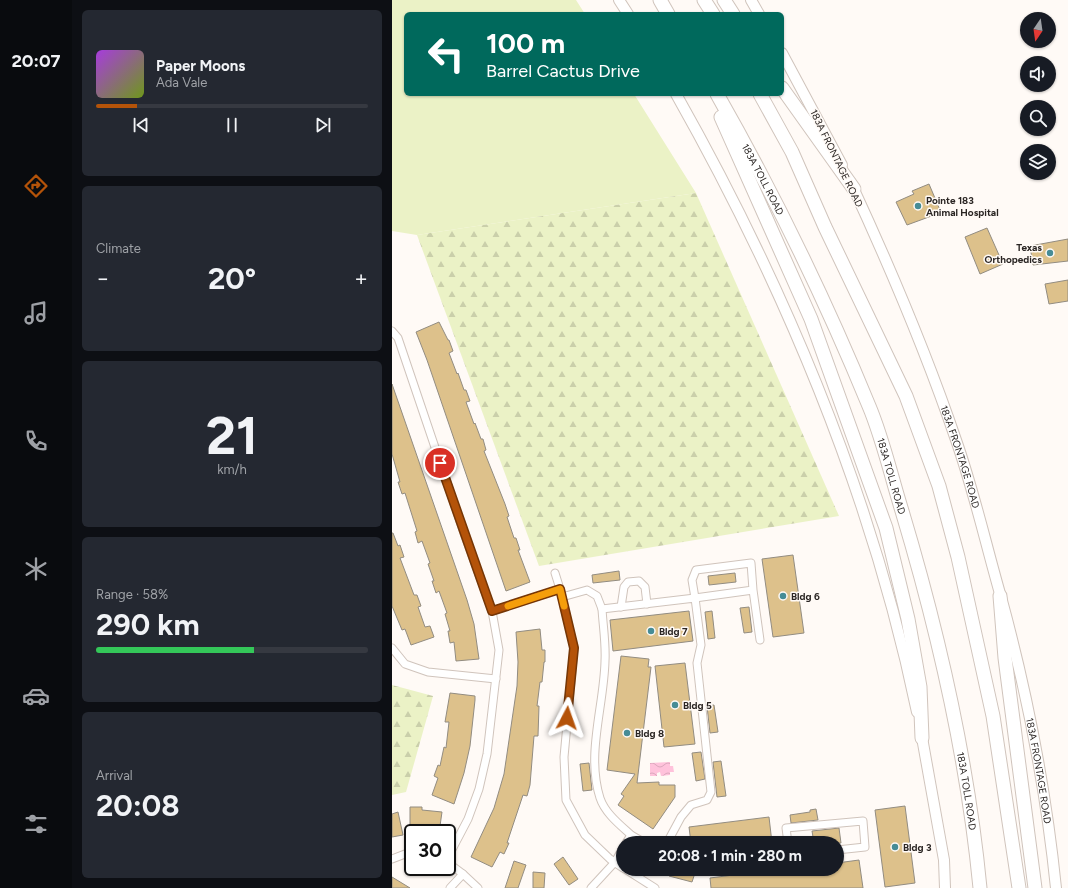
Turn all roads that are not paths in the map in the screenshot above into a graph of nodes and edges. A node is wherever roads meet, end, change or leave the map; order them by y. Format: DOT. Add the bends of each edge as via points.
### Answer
graph roads {
  1 [pos="619,0"];
  2 [pos="660,0"];
  3 [pos="704,0"];
  4 [pos="724,0"];
  5 [pos="751,0"];
  6 [pos="627,12"];
  7 [pos="667,12"];
  8 [pos="712,12"];
  9 [pos="732,12"];
  10 [pos="758,12"];
  11 [pos="784,56"];
  12 [pos="784,91"];
  13 [pos="677,96"];
  14 [pos="711,96"];
  15 [pos="717,96"];
  16 [pos="761,96"];
  17 [pos="854,189"];
  18 [pos="392,331"];
  19 [pos="554,573"];
  20 [pos="753,590"];
  21 [pos="561,593"];
  22 [pos="1000,596"];
  23 [pos="695,598"];
  24 [pos="648,604"];
  25 [pos="621,607"];
  26 [pos="602,609"];
  27 [pos="492,611"];
  28 [pos="760,640"];
  29 [pos="392,648"];
  30 [pos="496,678"];
  31 [pos="922,738"];
  32 [pos="631,835"];
  33 [pos="671,836"];
  34 [pos="787,836"];
  35 [pos="456,842"];
  36 [pos="844,849"];
  37 [pos="404,854"];
  38 [pos="392,859"];
  39 [pos="615,862"];
  40 [pos="456,869"];
  41 [pos="463,874"];
  42 [pos="636,876"];
  43 [pos="450,888"];
  44 [pos="478,888"];
  45 [pos="591,888"];
  46 [pos="655,888"];
  47 [pos="945,888"];
  48 [pos="980,888"];
  49 [pos="1019,888"];
  50 [pos="1035,888"];
  51 [pos="1056,888"];
  1 -- 6 [label="main road"];
  2 -- 7 [label="highway"];
  3 -- 8 [label="highway"];
  4 -- 9 [label="highway"];
  5 -- 10 [label="main road"];
  11 -- 17 [label="main road, 183A FRONTAGE ROAD"];
  12 -- 17 [label="highway"];
  13 -- 31 [label="main road" via="733,197 767,268 821,395 875,552 897,630"];
  14 -- 31 [label="highway" via="811,319 886,528 908,619 920,687"];
  15 -- 48 [label="highway, 183A TOLL ROAD" via="759,169 870,408 917,563 947,688 974,831"];
  16 -- 49 [label="highway" via="792,152 906,396 940,486 993,716"];
  17 -- 22 [label="main road, 183A FRONTAGE ROAD" via="904,303 957,441 978,509"];
  18 -- 27 [label="street" via="398,338 464,536"];
  19 -- 21 [label="street"];
  20 -- 23 [label="street"];
  20 -- 23 [label="street" via="751,562 696,570 692,580"];
  20 -- 28 [label="street"];
  21 -- 26 [label="street" via="587,590 597,596"];
  21 -- 27 [label="street"];
  21 -- 39 [label="street" via="574,648 564,757 566,800 584,835"];
  22 -- 50 [label="highway" via="1005,658"];
  22 -- 51 [label="main road, 183A FRONTAGE ROAD" via="1011,633 1027,708 1044,798"];
  23 -- 24 [label="street"];
  23 -- 33 [label="street" via="701,645 697,663 711,792 707,800 690,805"];
  24 -- 25 [label="street"];
  24 -- 25 [label="street" via="645,587 640,581 628,582 624,587"];
  25 -- 26 [label="street"];
  26 -- 32 [label="street" via="605,661 595,771 600,798 613,819"];
  27 -- 30 [label="street" via="499,650"];
  29 -- 30 [label="street" via="405,664 428,672"];
  30 -- 35 [label="street" via="487,754 479,789"];
  31 -- 47 [label="main road" via="944,860"];
  34 -- 36 [label="street" via="786,828 863,821 865,847"];
  37 -- 38 [label="street"];
  39 -- 45 [label="street"];
  40 -- 41 [label="street"];
  41 -- 43 [label="street"];
  41 -- 44 [label="street"];
  42 -- 46 [label="street"];
}
